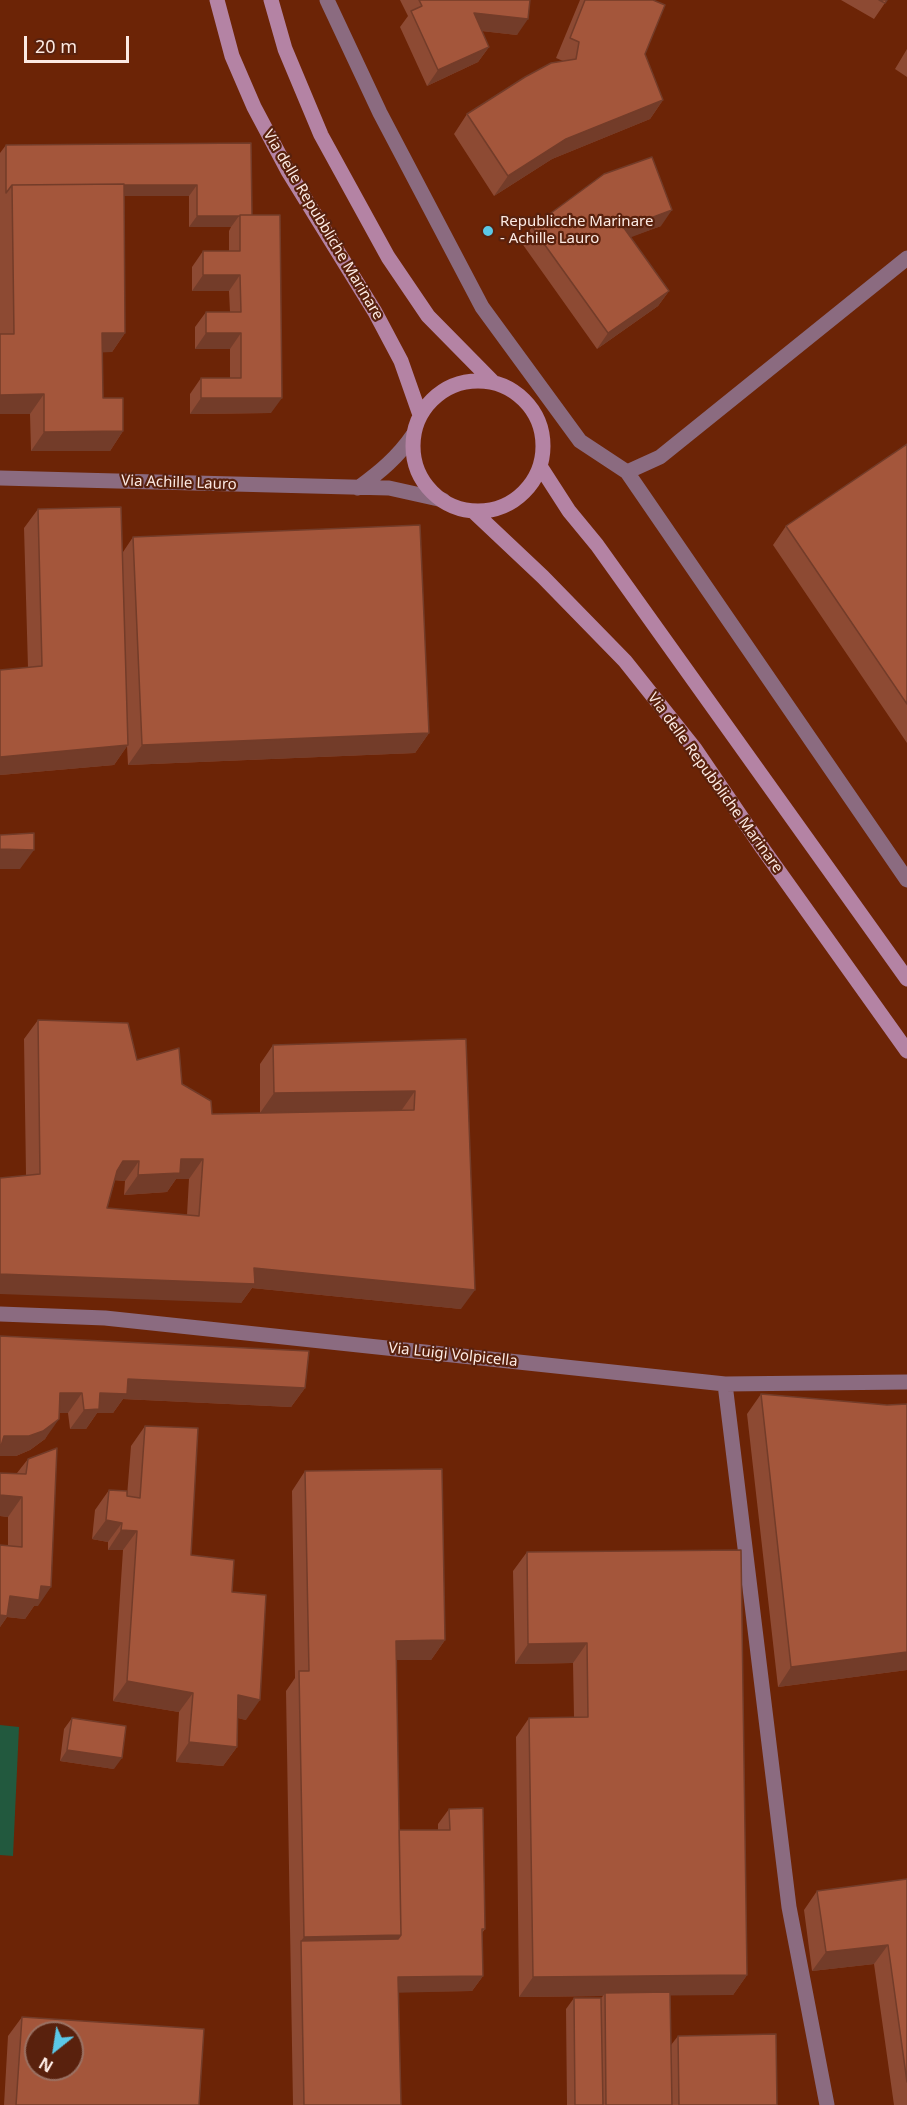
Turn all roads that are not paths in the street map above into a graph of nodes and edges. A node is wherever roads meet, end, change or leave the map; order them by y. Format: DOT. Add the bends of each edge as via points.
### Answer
graph roads {
  1 [pos="218,0"];
  2 [pos="272,0"];
  3 [pos="327,0"];
  4 [pos="907,258"];
  5 [pos="493,382"];
  6 [pos="420,415"];
  7 [pos="413,435"];
  8 [pos="540,466"];
  9 [pos="627,472"];
  10 [pos="0,478"];
  11 [pos="358,488"];
  12 [pos="442,500"];
  13 [pos="473,511"];
  14 [pos="907,880"];
  15 [pos="907,979"];
  16 [pos="907,1051"];
  17 [pos="0,1314"];
  18 [pos="907,1382"];
  19 [pos="726,1384"];
  20 [pos="827,2105"];
  1 -- 6 [label="main road, Via delle Repubbliche Marinare" via="232,56 254,107 288,171 375,312 400,361"];
  2 -- 5 [label="main road, Via delle Repubbliche Marinare" via="285,49 321,135 388,256 428,316"];
  3 -- 9 [label="street" via="380,113 482,307 580,441"];
  4 -- 9 [label="street" via="660,457"];
  5 -- 6 [label="main road, Via delle Repubbliche Marinare" via="471,381 451,386 433,398"];
  5 -- 8 [label="main road, Via delle Repubbliche Marinare" via="521,397 535,414 542,434"];
  6 -- 7 [label="main road, Via delle Repubbliche Marinare"];
  7 -- 11 [label="street" via="387,466"];
  7 -- 12 [label="main road, Via delle Repubbliche Marinare" via="420,477"];
  8 -- 13 [label="main road, Via delle Repubbliche Marinare" via="530,485 514,500"];
  8 -- 15 [label="main road"];
  9 -- 14 [label="street"];
  10 -- 11 [label="street, Via Achille Lauro"];
  11 -- 12 [label="street, Via Achille Lauro" via="390,489"];
  12 -- 13 [label="main road, Via delle Repubbliche Marinare"];
  13 -- 16 [label="main road, Via delle Repubbliche Marinare" via="625,661 695,749"];
  17 -- 19 [label="street, Via Luigi Volpicella" via="105,1317"];
  18 -- 19 [label="street, Via Luigi Volpicella"];
  19 -- 20 [label="street" via="789,1907"];
}
